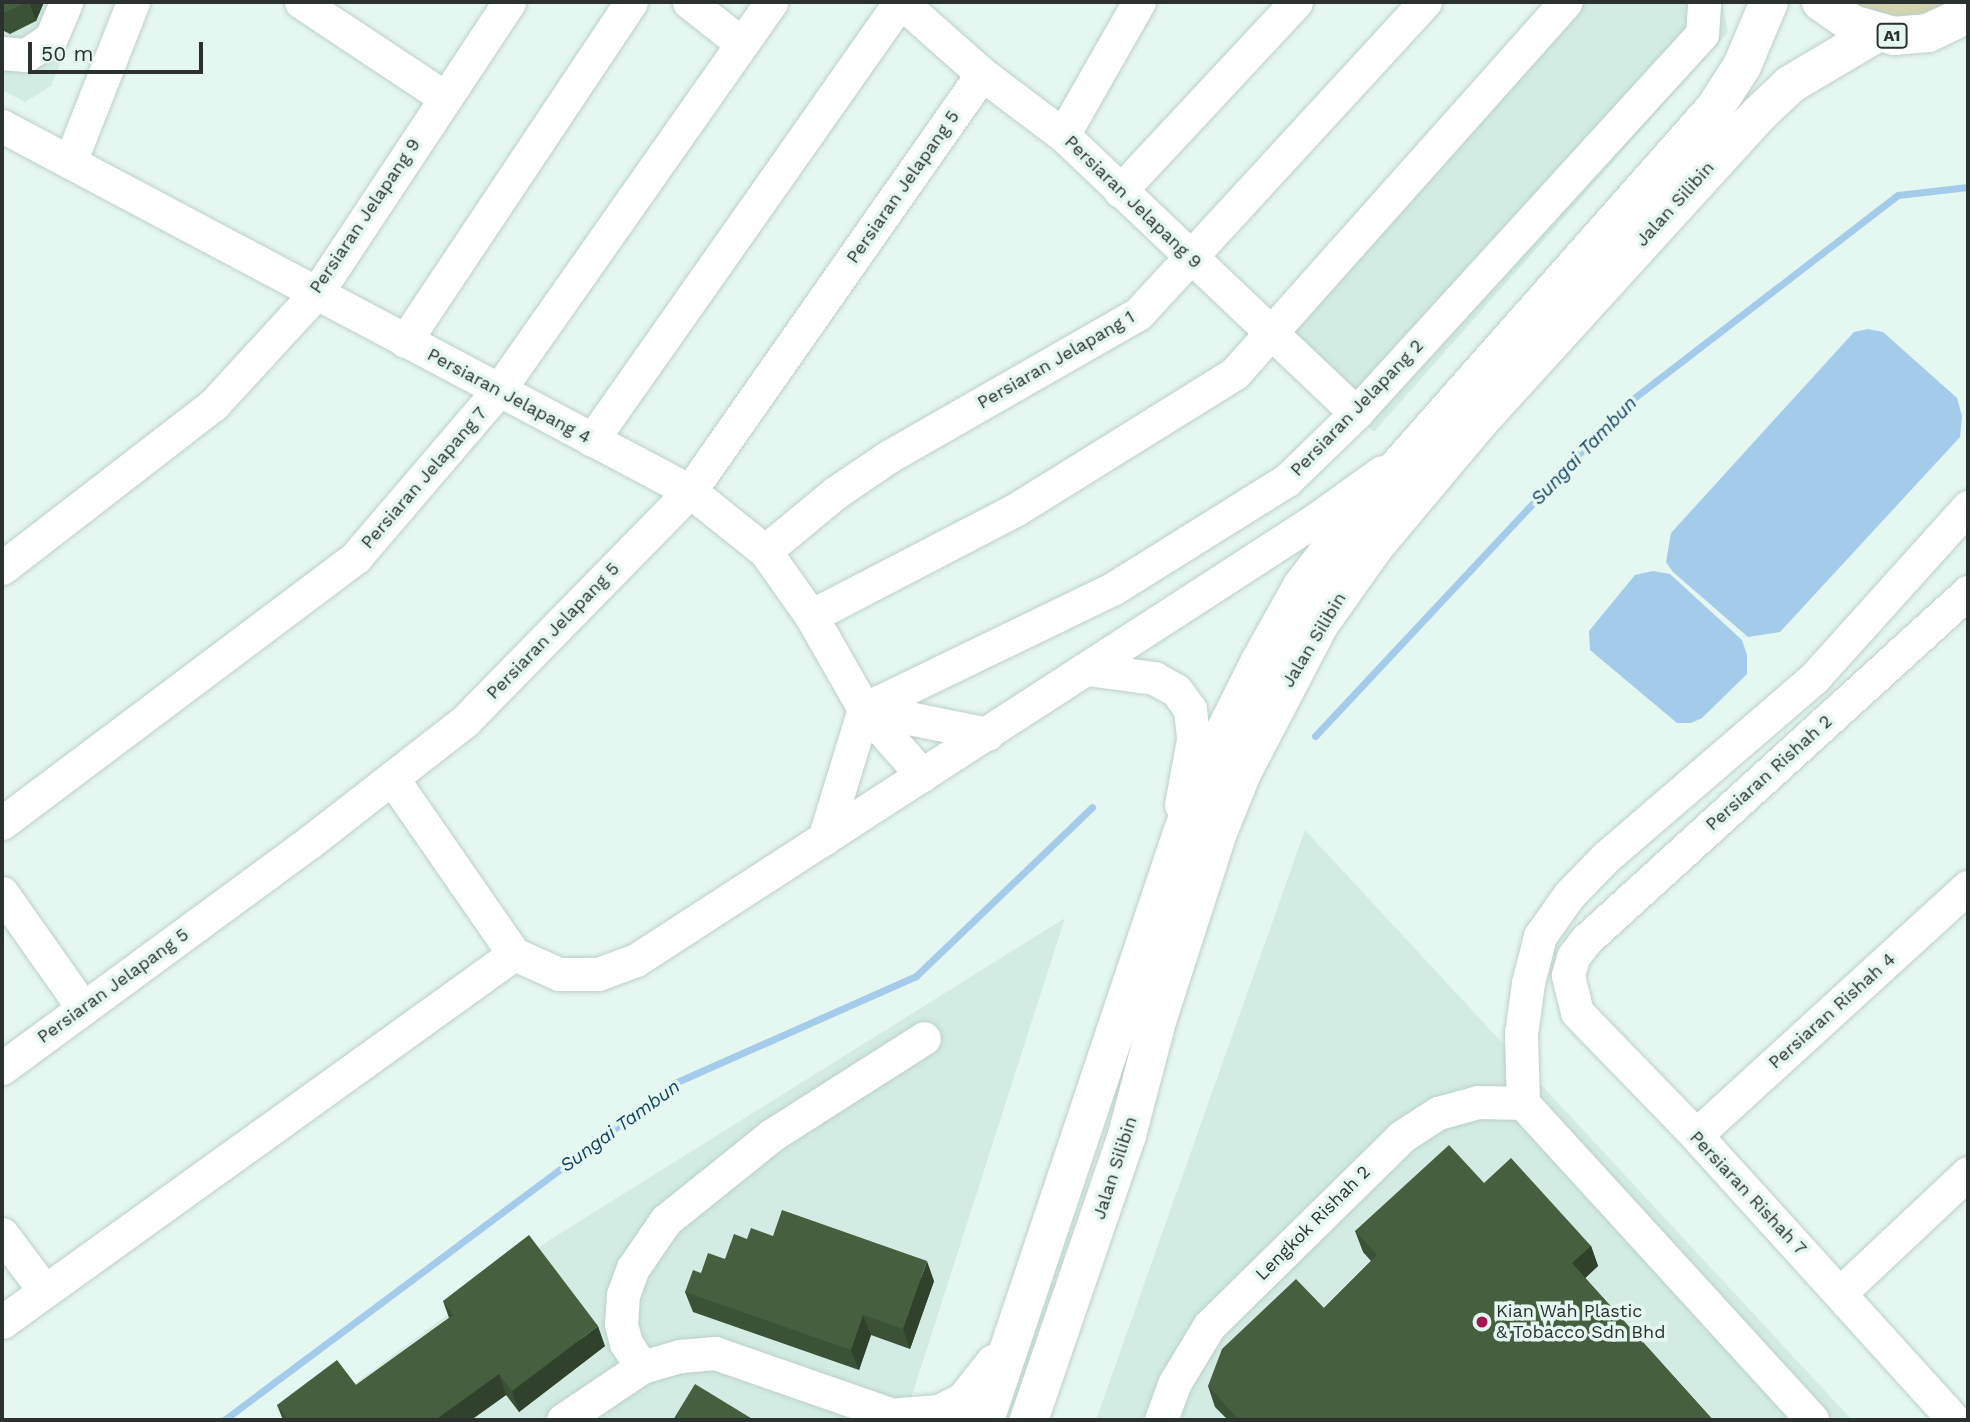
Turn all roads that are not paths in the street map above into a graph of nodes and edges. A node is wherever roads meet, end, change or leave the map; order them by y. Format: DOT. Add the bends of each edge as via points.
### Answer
graph roads {
  1 [pos="66,2"];
  2 [pos="133,2"];
  3 [pos="301,2"];
  4 [pos="509,2"];
  5 [pos="631,2"];
  6 [pos="689,2"];
  7 [pos="771,2"];
  8 [pos="901,2"];
  9 [pos="1139,2"];
  10 [pos="1296,2"];
  11 [pos="1424,2"];
  12 [pos="1566,2"];
  13 [pos="1704,2"];
  14 [pos="1769,2"];
  15 [pos="1821,2"];
  16 [pos="1965,18"];
  17 [pos="1877,33"];
  18 [pos="741,43"];
  19 [pos="14,54"];
  20 [pos="982,74"];
  21 [pos="444,97"];
  22 [pos="2,126"];
  23 [pos="1063,135"];
  24 [pos="70,162"];
  25 [pos="1120,191"];
  26 [pos="1191,257"];
  27 [pos="318,290"];
  28 [pos="1269,331"];
  29 [pos="405,341"];
  30 [pos="498,391"];
  31 [pos="1356,413"];
  32 [pos="592,440"];
  33 [pos="1410,451"];
  34 [pos="690,491"];
  35 [pos="1968,507"];
  36 [pos="765,551"];
  37 [pos="2,568"];
  38 [pos="1968,592"];
  39 [pos="811,616"];
  40 [pos="1086,669"];
  41 [pos="864,709"];
  42 [pos="988,734"];
  43 [pos="922,775"];
  44 [pos="392,778"];
  45 [pos="2,823"];
  46 [pos="1181,836"];
  47 [pos="824,839"];
  48 [pos="1968,887"];
  49 [pos="2,893"];
  50 [pos="514,954"];
  51 [pos="1573,957"];
  52 [pos="83,1008"];
  53 [pos="924,1038"];
  54 [pos="2,1068"];
  55 [pos="1523,1103"];
  56 [pos="1696,1135"];
  57 [pos="1968,1173"];
  58 [pos="1097,1225"];
  59 [pos="2,1234"];
  60 [pos="44,1290"];
  61 [pos="1840,1293"];
  62 [pos="1022,1320"];
  63 [pos="2,1322"];
  64 [pos="642,1367"];
  65 [pos="903,1419"];
  66 [pos="562,1420"];
  67 [pos="985,1420"];
  68 [pos="1013,1420"];
  69 [pos="1029,1420"];
  70 [pos="1161,1420"];
  71 [pos="1812,1420"];
  72 [pos="1954,1420"];
  1 -- 19 [label="street" via="51,38"];
  2 -- 24 [label="street"];
  3 -- 21 [label="street"];
  4 -- 21 [label="street, Persiaran Jelapang 9"];
  5 -- 29 [label="street"];
  6 -- 18 [label="street"];
  7 -- 18 [label="street, Persiaran Jelapang 7"];
  8 -- 20 [label="street, Persiaran Jelapang 9"];
  8 -- 32 [label="street"];
  9 -- 23 [label="street"];
  10 -- 25 [label="street"];
  11 -- 26 [label="street, Persiaran Jelapang 1"];
  12 -- 28 [label="street"];
  13 -- 31 [label="street, Persiaran Jelapang 2" via="1702,34"];
  14 -- 33 [label="main road, Jalan Silibin" via="1742,66 1699,128"];
  15 -- 17 [label="main road, A1" via="1852,24"];
  16 -- 17 [label="main road, A1" via="1920,34"];
  17 -- 58 [label="main road, Jalan Silibin" via="1791,84 1758,115 1477,424 1375,546 1319,625 1242,772 1217,835"];
  18 -- 30 [label="street, Persiaran Jelapang 7"];
  20 -- 23 [label="street, Persiaran Jelapang 9"];
  20 -- 34 [label="street, Persiaran Jelapang 5"];
  21 -- 27 [label="street, Persiaran Jelapang 9"];
  22 -- 24 [label="street, Persiaran Jelapang 4"];
  23 -- 25 [label="street, Persiaran Jelapang 9"];
  24 -- 27 [label="street, Persiaran Jelapang 4"];
  25 -- 26 [label="street, Persiaran Jelapang 9"];
  26 -- 28 [label="street, Persiaran Jelapang 9"];
  26 -- 36 [label="street, Persiaran Jelapang 1" via="1138,314 888,457 835,493"];
  27 -- 29 [label="street, Persiaran Jelapang 4"];
  27 -- 37 [label="street, Persiaran Jelapang 9" via="214,404"];
  28 -- 31 [label="street, Persiaran Jelapang 9"];
  28 -- 39 [label="street" via="1235,373 1038,496"];
  29 -- 30 [label="street, Persiaran Jelapang 4"];
  30 -- 32 [label="street, Persiaran Jelapang 4"];
  30 -- 45 [label="street, Persiaran Jelapang 7" via="356,557"];
  31 -- 41 [label="street, Persiaran Jelapang 2" via="1287,480 1114,588"];
  32 -- 34 [label="street, Persiaran Jelapang 4"];
  33 -- 40 [label="street, Jalan Silibin" via="1315,520"];
  33 -- 46 [label="main road, Jalan Silibin" via="1302,586 1230,719"];
  34 -- 36 [label="street, Persiaran Jelapang 4"];
  34 -- 44 [label="street, Persiaran Jelapang 5" via="465,720"];
  35 -- 55 [label="street" via="1814,677 1605,858 1569,895 1540,936 1528,984 1521,1034"];
  36 -- 39 [label="street, Persiaran Jelapang 4"];
  38 -- 51 [label="street, Persiaran Rishah 2" via="1586,940"];
  39 -- 41 [label="street, Persiaran Jelapang 4"];
  40 -- 42 [label="street, Jalan Silibin"];
  40 -- 46 [label="street" via="1154,678 1176,690 1189,709 1193,740 1180,807"];
  41 -- 42 [label="street"];
  41 -- 43 [label="street, Persiaran Jelapang 4"];
  41 -- 47 [label="street"];
  42 -- 43 [label="street, Jalan Silibin"];
  43 -- 47 [label="street, Jalan Silibin"];
  44 -- 50 [label="street"];
  44 -- 52 [label="street, Persiaran Jelapang 5"];
  46 -- 62 [label="main road, Jalan Silibin"];
  47 -- 50 [label="street, Jalan Silibin" via="636,960 598,974 559,974"];
  48 -- 56 [label="street, Persiaran Rishah 4"];
  49 -- 52 [label="street"];
  50 -- 60 [label="street"];
  51 -- 56 [label="street, Persiaran Rishah 7" via="1568,992 1577,1012"];
  52 -- 54 [label="street, Persiaran Jelapang 5"];
  53 -- 64 [label="street" via="772,1135 666,1220 633,1268 623,1295 621,1324 626,1343"];
  55 -- 70 [label="street, Lengkok Rishah 2" via="1478,1102 1438,1113 1401,1137 1209,1326 1174,1384"];
  55 -- 71 [label="street"];
  56 -- 61 [label="street, Persiaran Rishah 7"];
  57 -- 61 [label="street"];
  58 -- 68 [label="main road" via="1050,1305"];
  58 -- 69 [label="main road, Jalan Silibin"];
  59 -- 60 [label="street"];
  60 -- 63 [label="street"];
  61 -- 72 [label="street, Persiaran Rishah 7"];
  62 -- 65 [label="main road" via="982,1383 965,1401 940,1414"];
  62 -- 67 [label="main road, Jalan Silibin"];
  64 -- 65 [label="street" via="680,1356 715,1353"];
  64 -- 66 [label="street"];
}
